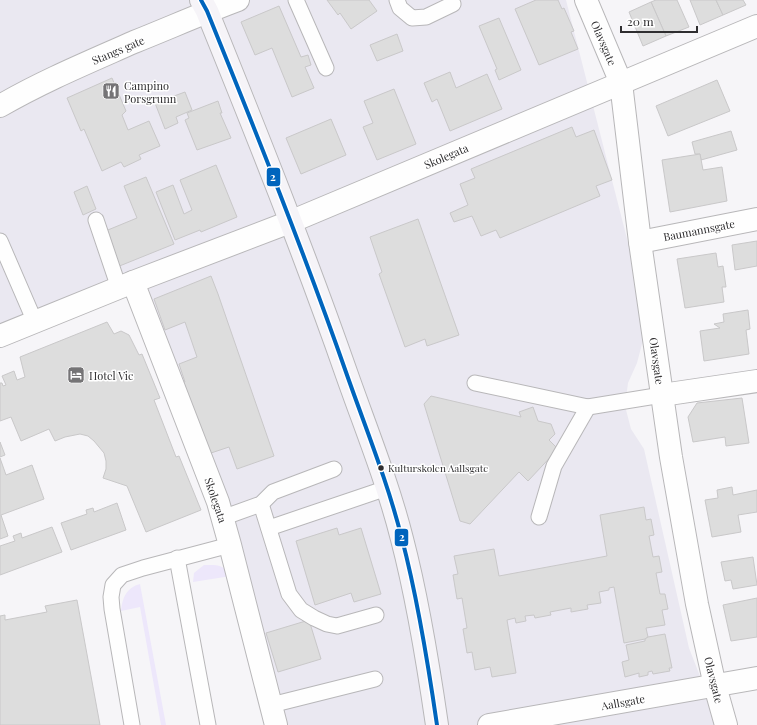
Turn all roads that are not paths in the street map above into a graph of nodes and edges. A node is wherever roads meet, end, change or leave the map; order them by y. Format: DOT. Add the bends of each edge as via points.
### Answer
graph roads {
  1 [pos="238,0"];
  2 [pos="296,0"];
  3 [pos="397,0"];
  4 [pos="586,0"];
  5 [pos="453,4"];
  6 [pos="204,6"];
  7 [pos="757,26"];
  8 [pos="326,68"];
  9 [pos="622,83"];
  10 [pos="0,106"];
  11 [pos="757,219"];
  12 [pos="96,220"];
  13 [pos="290,222"];
  14 [pos="0,241"];
  15 [pos="640,242"];
  16 [pos="126,285"];
  17 [pos="35,322"];
  18 [pos="0,336"];
  19 [pos="757,381"];
  20 [pos="475,382"];
  21 [pos="662,395"];
  22 [pos="588,407"];
  23 [pos="334,469"];
  24 [pos="387,488"];
  25 [pos="261,504"];
  26 [pos="539,517"];
  27 [pos="222,518"];
  28 [pos="268,528"];
  29 [pos="230,545"];
  30 [pos="177,558"];
  31 [pos="376,615"];
  32 [pos="757,678"];
  33 [pos="376,679"];
  34 [pos="715,686"];
  35 [pos="273,715"];
  36 [pos="132,725"];
  37 [pos="208,725"];
  38 [pos="437,725"];
  39 [pos="489,725"];
  40 [pos="726,725"];
  1 -- 6 [label="street, Stangs gate"];
  2 -- 8 [label="lane"];
  3 -- 5 [label="lane" via="400,8 412,18 426,17"];
  4 -- 9 [label="street, Olavsgate"];
  6 -- 10 [label="street, Stangs gate"];
  6 -- 13 [label="street" via="260,141"];
  7 -- 9 [label="street, Skolegata"];
  9 -- 13 [label="street, Skolegata"];
  9 -- 15 [label="street, Olavsgate"];
  11 -- 15 [label="street, Baumannsgate"];
  12 -- 16 [label="lane"];
  13 -- 16 [label="street, Skolegata"];
  13 -- 24 [label="street"];
  14 -- 17 [label="lane"];
  15 -- 21 [label="street, Olavsgate"];
  16 -- 17 [label="street, Skolegata"];
  16 -- 27 [label="street, Skolegata" via="218,502"];
  17 -- 18 [label="street, Skolegata"];
  19 -- 21 [label="street"];
  20 -- 22 [label="lane"];
  21 -- 22 [label="lane"];
  21 -- 34 [label="street, Olavsgate" via="697,604"];
  22 -- 26 [label="lane" via="554,466"];
  23 -- 25 [label="lane" via="273,492"];
  24 -- 28 [label="lane"];
  24 -- 38 [label="street" via="417,603"];
  25 -- 27 [label="lane"];
  25 -- 28 [label="lane"];
  27 -- 29 [label="street, Skolegata"];
  28 -- 31 [label="lane" via="289,594 301,610 327,624 337,626"];
  29 -- 30 [label="lane"];
  29 -- 35 [label="street, Skolegata"];
  30 -- 36 [label="lane" via="122,576 113,584 110,597"];
  30 -- 37 [label="lane"];
  32 -- 34 [label="street, Aallsgate"];
  33 -- 35 [label="lane"];
  34 -- 39 [label="street, Aallsgate"];
  34 -- 40 [label="street, Olavsgate"];
}
